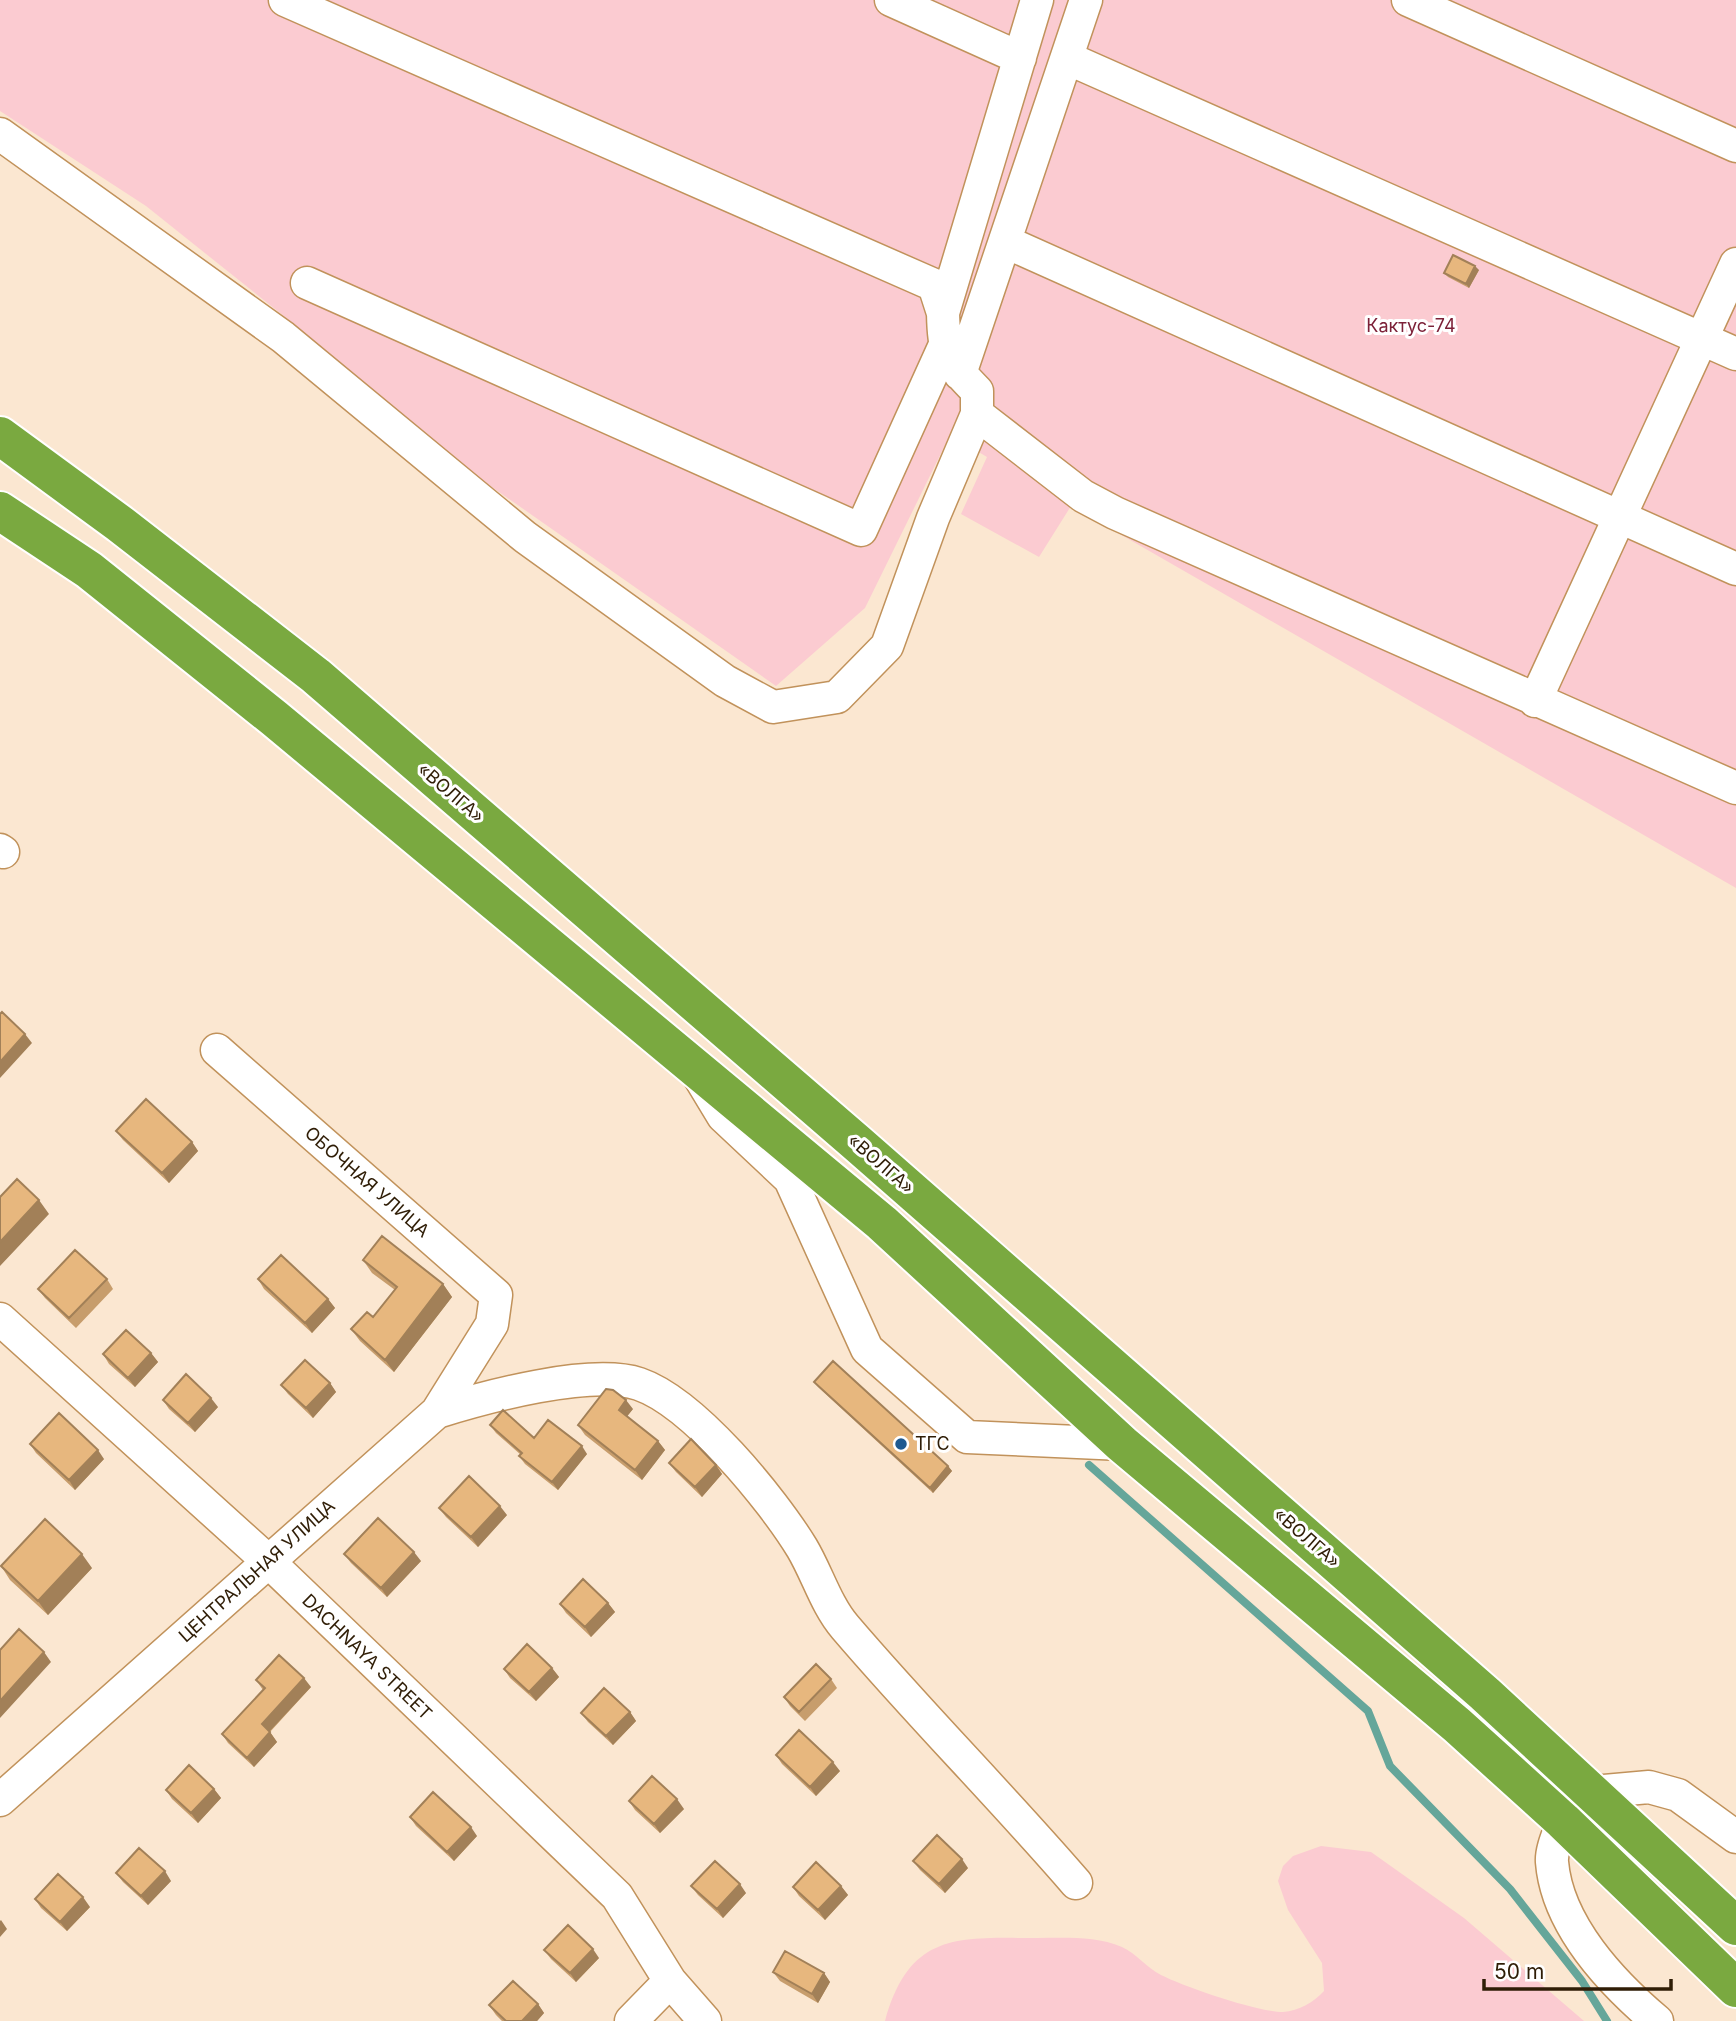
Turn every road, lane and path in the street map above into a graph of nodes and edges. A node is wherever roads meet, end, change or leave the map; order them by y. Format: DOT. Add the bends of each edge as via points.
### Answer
graph roads {
  1 [pos="285,0"];
  2 [pos="891,0"];
  3 [pos="1037,0"];
  4 [pos="1086,0"];
  5 [pos="1408,0"];
  6 [pos="1020,58"];
  7 [pos="1067,58"];
  8 [pos="0,134"];
  9 [pos="1736,146"];
  10 [pos="1006,242"];
  11 [pos="1736,264"];
  12 [pos="307,283"];
  13 [pos="943,313"];
  14 [pos="1702,338"];
  15 [pos="944,347"];
  16 [pos="1736,354"];
  17 [pos="960,374"];
  18 [pos="977,414"];
  19 [pos="0,436"];
  20 [pos="0,511"];
  21 [pos="1619,517"];
  22 [pos="1736,569"];
  23 [pos="1535,701"];
  24 [pos="1736,789"];
  25 [pos="217,1050"];
  26 [pos="696,1070"];
  27 [pos="0,1319"];
  28 [pos="492,1324"];
  29 [pos="437,1412"];
  30 [pos="1122,1444"];
  31 [pos="268,1561"];
  32 [pos="1593,1791"];
  33 [pos="0,1800"];
  34 [pos="1563,1821"];
  35 [pos="1736,1837"];
  36 [pos="1076,1883"];
  37 [pos="1735,1925"];
  38 [pos="670,1981"];
  39 [pos="1736,1988"];
  40 [pos="631,2021"];
  41 [pos="705,2021"];
  42 [pos="1657,2021"];
  1 -- 13 [label="street" via="934,285"];
  2 -- 6 [label="street"];
  3 -- 6 [label="street"];
  4 -- 7 [label="street"];
  5 -- 9 [label="street"];
  6 -- 13 [label="street"];
  7 -- 10 [label="street"];
  7 -- 14 [label="street"];
  8 -- 18 [label="street" via="283,337 525,537 725,681 773,707 836,696 887,646"];
  10 -- 17 [label="street"];
  10 -- 21 [label="street"];
  11 -- 14 [label="street"];
  12 -- 15 [label="street" via="860,530"];
  13 -- 15 [label="street"];
  14 -- 16 [label="street"];
  14 -- 21 [label="street"];
  15 -- 17 [label="street"];
  17 -- 18 [label="street" via="977,391"];
  18 -- 23 [label="street" via="1083,496"];
  19 -- 32 [label="highway, «ВОЛГА»" via="316,676 858,1144"];
  20 -- 26 [label="highway" via="89,570"];
  21 -- 22 [label="street"];
  21 -- 23 [label="street"];
  23 -- 24 [label="street"];
  25 -- 28 [label="street, ОБОЧНАЯ УЛИЦА" via="496,1295"];
  26 -- 30 [label="highway" via="882,1223"];
  26 -- 30 [label="street" via="723,1116 790,1179 867,1349 967,1437"];
  27 -- 31 [label="street, DACHNAYA STREET"];
  28 -- 29 [label="street, ЦЕНТРАЛЬНАЯ УЛИЦА"];
  29 -- 31 [label="street, ЦЕНТРАЛЬНАЯ УЛИЦА"];
  29 -- 36 [label="street" via="487,1396 591,1380 639,1384 668,1401 736,1461 802,1548 842,1624"];
  30 -- 34 [label="highway" via="1457,1725"];
  31 -- 33 [label="street, ЦЕНТРАЛЬНАЯ УЛИЦА"];
  31 -- 38 [label="street, DACHNAYA STREET" via="617,1896"];
  32 -- 35 [label="street" via="1649,1787 1678,1795"];
  32 -- 37 [label="highway, «ВОЛГА»"];
  34 -- 39 [label="highway"];
  34 -- 42 [label="street" via="1551,1859 1572,1923 1620,1990"];
  38 -- 40 [label="street"];
  38 -- 41 [label="street, DACHNAYA STREET"];
}
